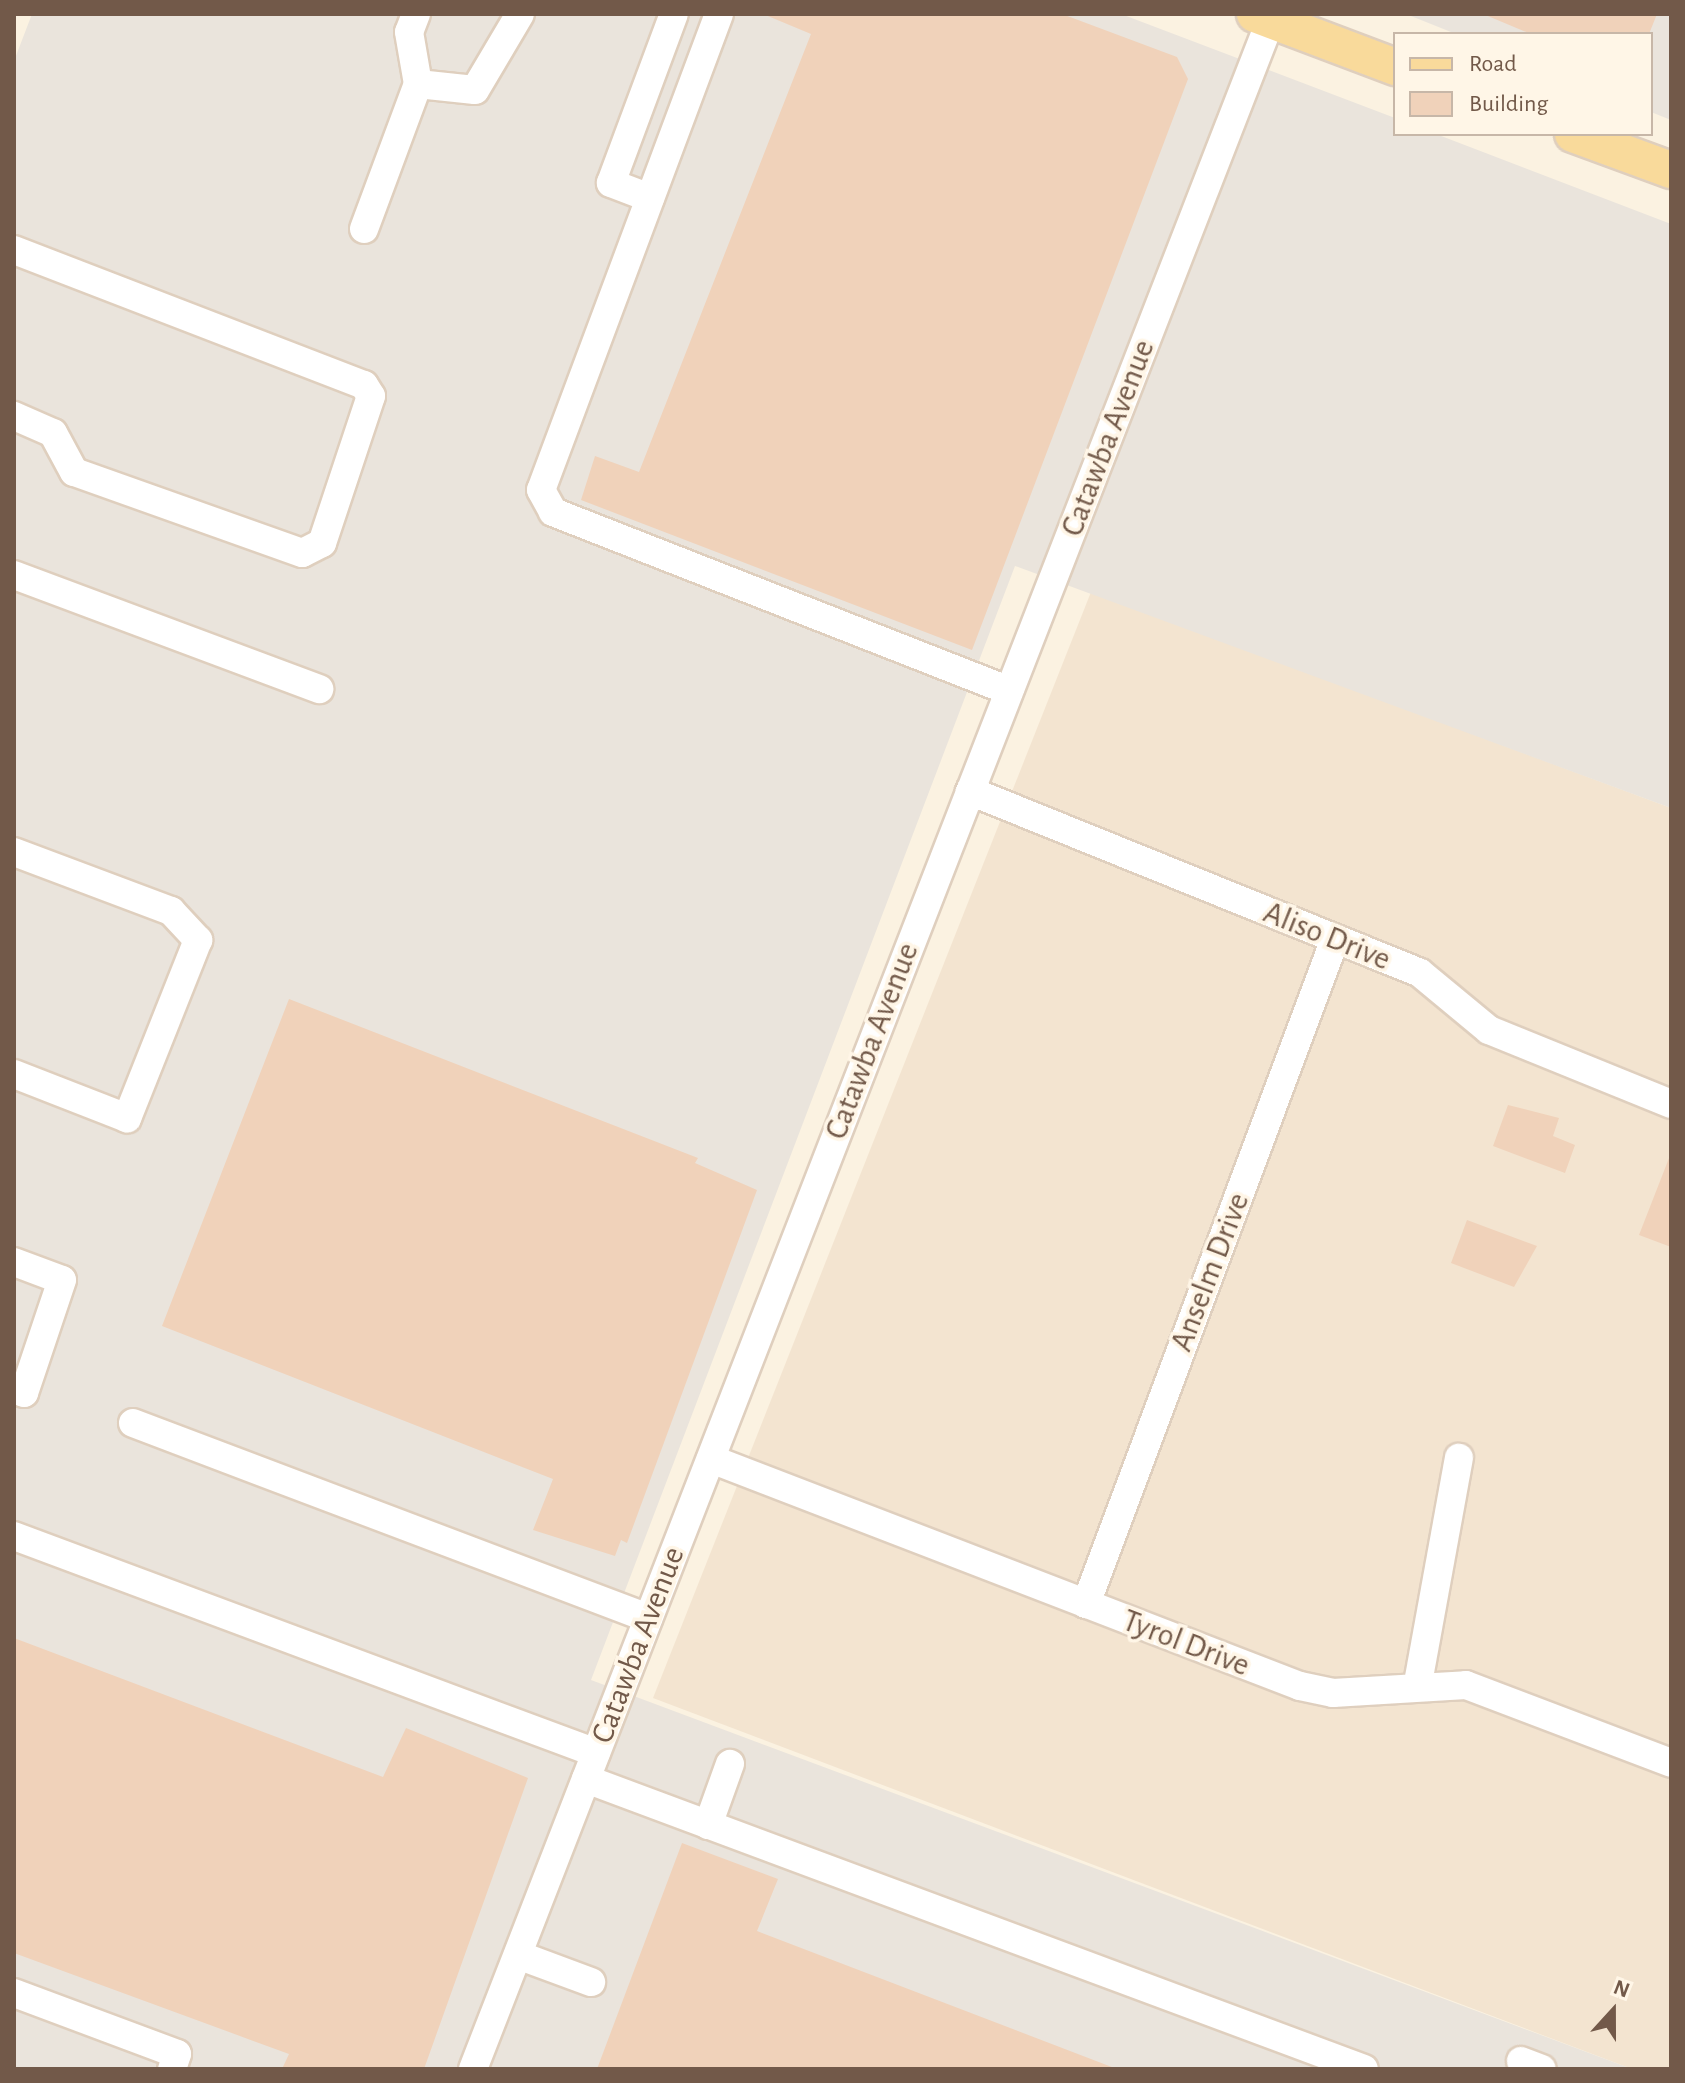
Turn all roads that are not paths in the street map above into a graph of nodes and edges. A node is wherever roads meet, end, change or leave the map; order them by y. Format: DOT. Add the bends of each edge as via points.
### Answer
graph roads {
  1 [pos="416,14"];
  2 [pos="520,14"];
  3 [pos="674,14"];
  4 [pos="687,14"];
  5 [pos="1266,16"];
  6 [pos="717,19"];
  7 [pos="1393,66"];
  8 [pos="418,84"];
  9 [pos="1578,136"];
  10 [pos="1671,170"];
  11 [pos="650,198"];
  12 [pos="364,229"];
  13 [pos="14,250"];
  14 [pos="14,416"];
  15 [pos="14,575"];
  16 [pos="319,689"];
  17 [pos="1009,691"];
  18 [pos="970,791"];
  19 [pos="14,852"];
  20 [pos="1335,939"];
  21 [pos="14,1074"];
  22 [pos="1671,1104"];
  23 [pos="14,1262"];
  24 [pos="14,1389"];
  25 [pos="133,1423"];
  26 [pos="1459,1458"];
  27 [pos="711,1459"];
  28 [pos="14,1536"];
  29 [pos="1086,1604"];
  30 [pos="648,1618"];
  31 [pos="1418,1683"];
  32 [pos="1671,1763"];
  33 [pos="730,1764"];
  34 [pos="591,1766"];
  35 [pos="708,1825"];
  36 [pos="518,1955"];
  37 [pos="591,1982"];
  38 [pos="14,1993"];
  39 [pos="172,2069"];
  40 [pos="473,2069"];
  41 [pos="1364,2069"];
  1 -- 8 [label="street" via="409,32"];
  2 -- 8 [label="street" via="475,90"];
  3 -- 11 [label="street" via="611,183"];
  4 -- 6 [label="street"];
  5 -- 7 [label="main road"];
  5 -- 17 [label="street, Catawba Avenue"];
  6 -- 11 [label="street"];
  8 -- 12 [label="street"];
  9 -- 10 [label="main road"];
  11 -- 17 [label="street" via="541,490 553,512"];
  13 -- 14 [label="street" via="364,385 371,396 322,543 302,553 74,472 53,433"];
  15 -- 16 [label="street"];
  17 -- 18 [label="street, Catawba Avenue"];
  18 -- 20 [label="street, Aliso Drive"];
  18 -- 27 [label="street, Catawba Avenue"];
  19 -- 21 [label="street" via="171,911 198,940 127,1118"];
  20 -- 22 [label="street, Aliso Drive" via="1420,973 1489,1030"];
  20 -- 29 [label="street, Anselm Drive"];
  23 -- 24 [label="street" via="62,1280 24,1393"];
  25 -- 30 [label="street"];
  26 -- 31 [label="street"];
  27 -- 29 [label="street, Tyrol Drive"];
  27 -- 30 [label="street, Catawba Avenue"];
  28 -- 34 [label="street"];
  29 -- 31 [label="street, Tyrol Drive" via="1300,1686 1333,1693"];
  30 -- 34 [label="street, Catawba Avenue"];
  31 -- 32 [label="street, Tyrol Drive" via="1466,1685"];
  33 -- 35 [label="street"];
  34 -- 35 [label="street"];
  34 -- 36 [label="street, Catawba Avenue"];
  35 -- 41 [label="street"];
  36 -- 37 [label="street"];
  36 -- 40 [label="street, Catawba Avenue"];
  38 -- 39 [label="street" via="177,2054"];
}
